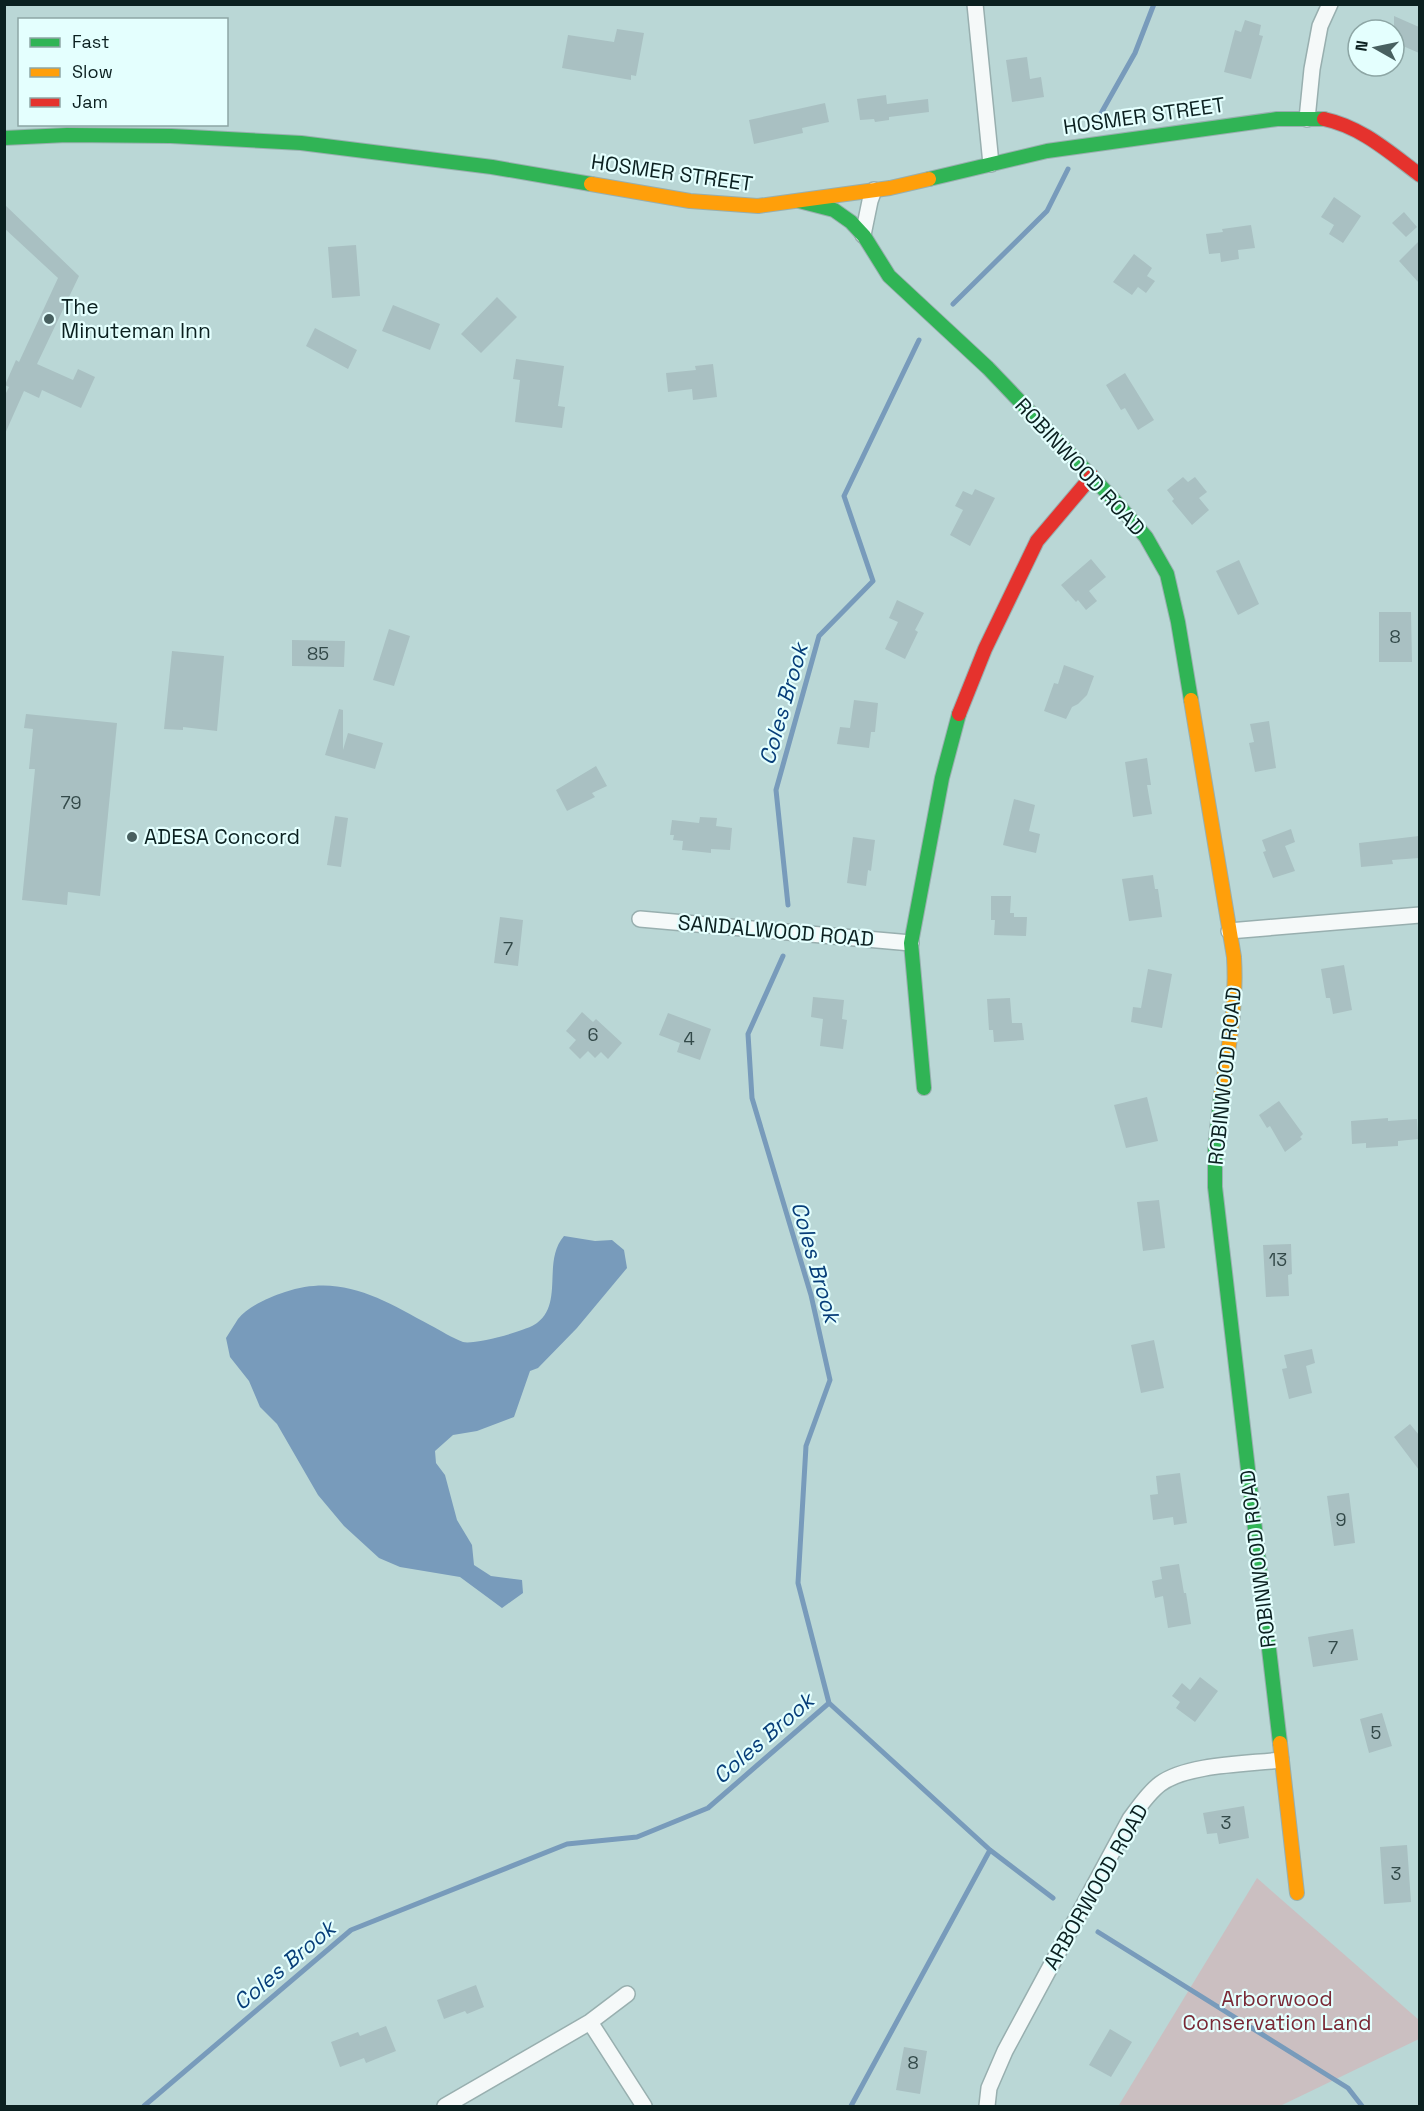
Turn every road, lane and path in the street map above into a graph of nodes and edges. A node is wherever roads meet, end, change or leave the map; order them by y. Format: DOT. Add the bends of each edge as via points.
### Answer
graph roads {
  1 [pos="975,4"];
  2 [pos="1330,4"];
  3 [pos="1307,118"];
  4 [pos="4,138"];
  5 [pos="991,164"];
  6 [pos="1419,175"];
  7 [pos="874,190"];
  8 [pos="799,201"];
  9 [pos="863,235"];
  10 [pos="1092,476"];
  11 [pos="1419,915"];
  12 [pos="640,919"];
  13 [pos="1229,931"];
  14 [pos="911,943"];
  15 [pos="924,1089"];
  16 [pos="1281,1760"];
  17 [pos="1297,1893"];
  18 [pos="627,1994"];
  19 [pos="590,2022"];
  20 [pos="445,2106"];
  21 [pos="644,2106"];
  22 [pos="987,2106"];
  1 -- 5 [label="street"];
  2 -- 3 [label="street" via="1320,26"];
  3 -- 5 [label="street, HOSMER STREET" via="1047,151"];
  3 -- 6 [label="street, HOSMER STREET" via="1359,130"];
  4 -- 8 [label="street, HOSMER STREET" via="68,135 257,140 492,167 690,201 758,206"];
  5 -- 7 [label="street, HOSMER STREET"];
  7 -- 8 [label="street, HOSMER STREET"];
  7 -- 9 [label="street"];
  8 -- 9 [label="street, ROBINWOOD ROAD" via="844,215"];
  9 -- 10 [label="street, ROBINWOOD ROAD" via="890,276 988,368"];
  10 -- 13 [label="street, ROBINWOOD ROAD" via="1146,537 1167,574"];
  10 -- 14 [label="street" via="1037,541 962,702 942,778"];
  11 -- 13 [label="street"];
  12 -- 14 [label="street, SANDALWOOD ROAD"];
  13 -- 16 [label="street, ROBINWOOD ROAD" via="1236,989 1218,1109 1215,1187"];
  14 -- 15 [label="street"];
  16 -- 17 [label="street, ROBINWOOD ROAD"];
  16 -- 22 [label="street, ARBORWOOD ROAD" via="1186,1772 1160,1784 1140,1806 1005,2050 989,2088"];
  18 -- 19 [label="street"];
  19 -- 20 [label="street"];
  19 -- 21 [label="street"];
}
